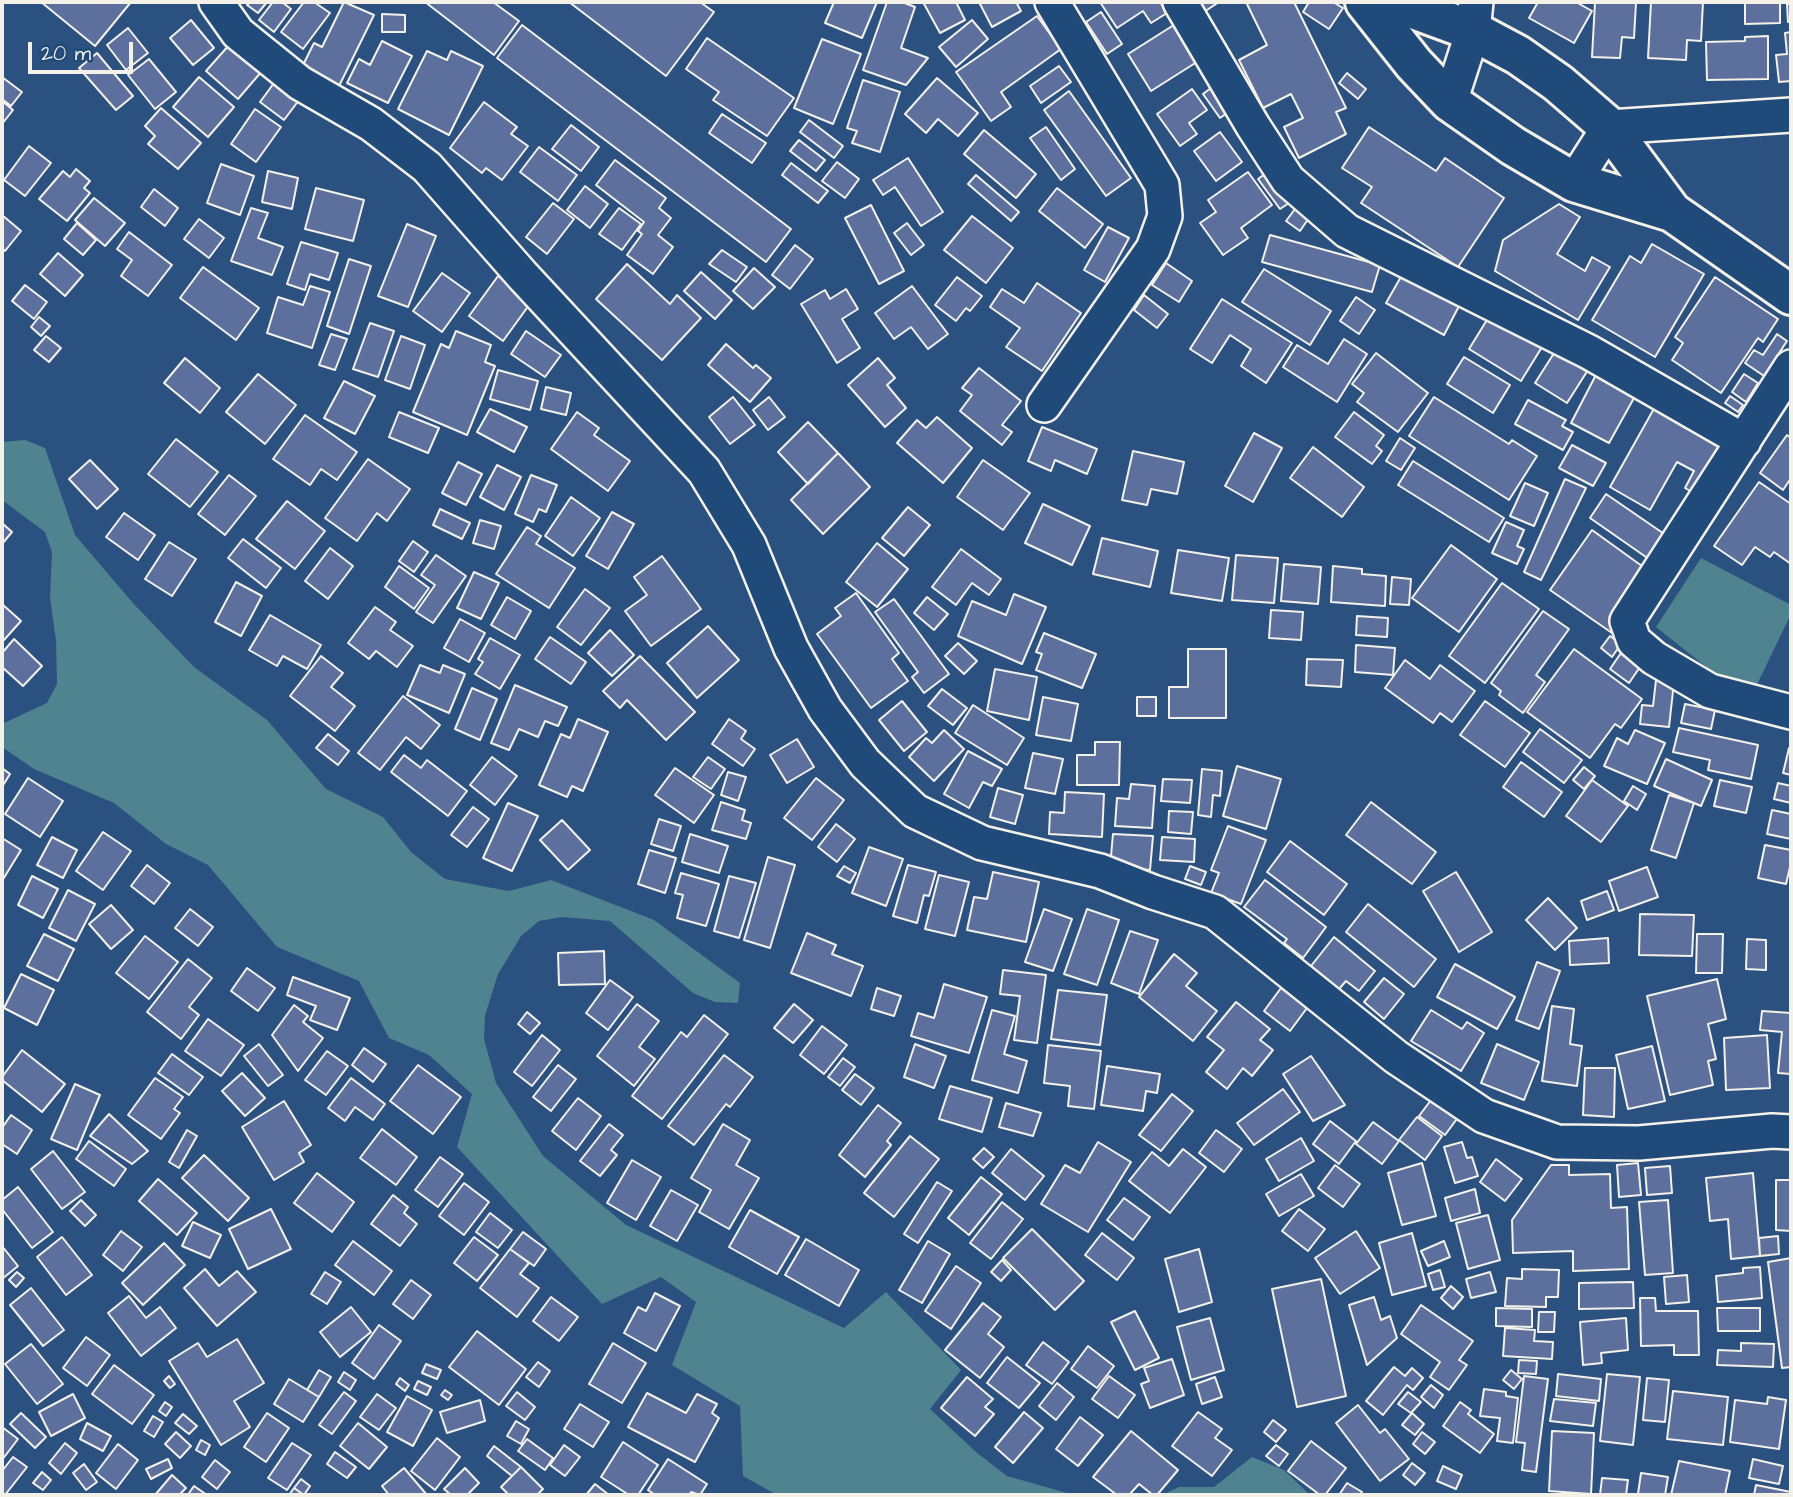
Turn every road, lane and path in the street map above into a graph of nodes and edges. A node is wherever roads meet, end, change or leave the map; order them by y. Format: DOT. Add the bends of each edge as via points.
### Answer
graph roads {
  1 [pos="216,2"];
  2 [pos="1052,2"];
  3 [pos="1180,2"];
  4 [pos="1365,2"];
  5 [pos="1394,2"];
  6 [pos="1475,17"];
  7 [pos="1450,102"];
  8 [pos="1791,115"];
  9 [pos="1609,127"];
  10 [pos="1574,182"];
  11 [pos="1672,212"];
  12 [pos="1791,295"];
  13 [pos="1791,367"];
  14 [pos="1044,405"];
  15 [pos="1744,441"];
  16 [pos="1791,712"];
  17 [pos="1791,1132"];
  1 -- 17 [label="street" via="238,33 300,83 371,124 427,167 704,471 749,545 791,648 825,709 865,763 915,811 982,843 1100,872 1215,912 1396,1058 1484,1116 1557,1142 1639,1143"];
  2 -- 14 [label="street" via="1162,185 1165,216 1153,249"];
  3 -- 15 [label="street" via="1289,180 1347,231 1589,352"];
  4 -- 7 [label="street"];
  5 -- 6 [label="street"];
  6 -- 7 [label="street"];
  6 -- 9 [label="street"];
  7 -- 10 [label="street"];
  8 -- 9 [label="street"];
  9 -- 10 [label="street"];
  9 -- 11 [label="street"];
  10 -- 11 [label="street"];
  11 -- 12 [label="street"];
  13 -- 15 [label="street"];
  15 -- 16 [label="street" via="1627,621 1634,640 1654,659 1710,691"];
}
